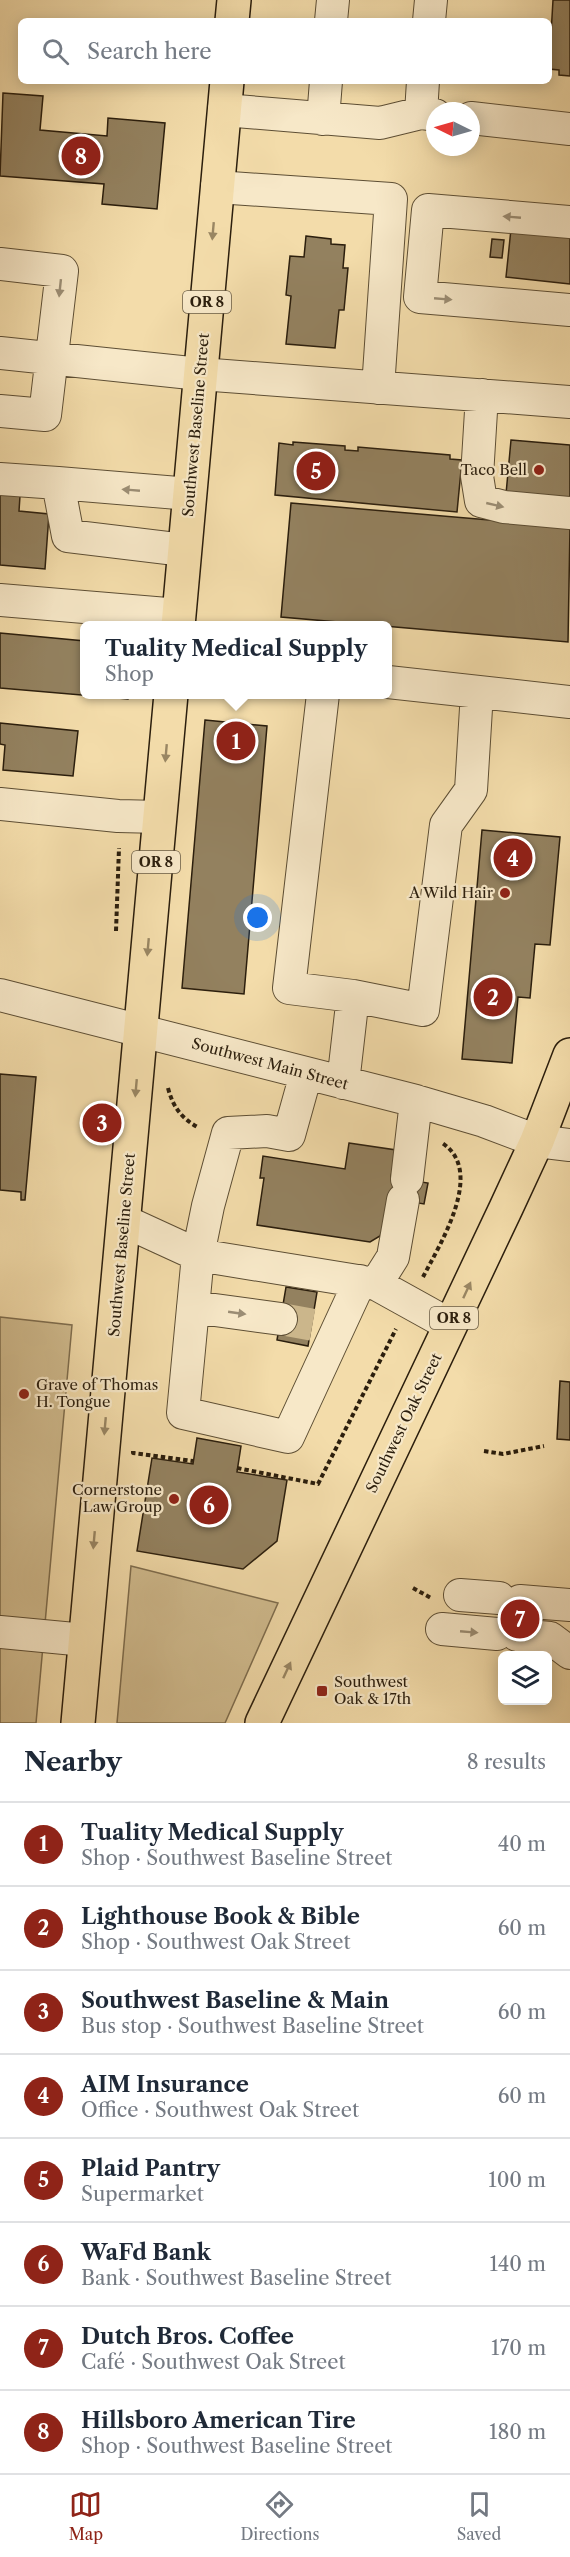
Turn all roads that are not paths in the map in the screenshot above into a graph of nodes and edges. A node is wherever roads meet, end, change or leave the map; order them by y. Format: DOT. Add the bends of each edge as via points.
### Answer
graph roads {
  1 [pos="233,0"];
  2 [pos="311,0"];
  3 [pos="333,0"];
  4 [pos="431,0"];
  5 [pos="232,18"];
  6 [pos="309,18"];
  7 [pos="332,18"];
  8 [pos="429,18"];
  9 [pos="305,84"];
  10 [pos="325,84"];
  11 [pos="423,84"];
  12 [pos="226,96"];
  13 [pos="426,102"];
  14 [pos="426,114"];
  15 [pos="312,118"];
  16 [pos="480,119"];
  17 [pos="570,129"];
  18 [pos="217,187"];
  19 [pos="570,222"];
  20 [pos="388,248"];
  21 [pos="424,250"];
  22 [pos="0,264"];
  23 [pos="570,310"];
  24 [pos="0,353"];
  25 [pos="52,358"];
  26 [pos="200,374"];
  27 [pos="378,388"];
  28 [pos="482,395"];
  29 [pos="570,402"];
  30 [pos="0,411"];
  31 [pos="0,479"];
  32 [pos="58,483"];
  33 [pos="190,495"];
  34 [pos="570,513"];
  35 [pos="184,550"];
  36 [pos="0,600"];
  37 [pos="178,620"];
  38 [pos="392,683"];
  39 [pos="477,692"];
  40 [pos="171,699"];
  41 [pos="322,699"];
  42 [pos="570,702"];
  43 [pos="0,804"];
  44 [pos="160,817"];
  45 [pos="0,996"];
  46 [pos="353,996"];
  47 [pos="140,1030"];
  48 [pos="570,1055"];
  49 [pos="306,1074"];
  50 [pos="343,1083"];
  51 [pos="414,1116"];
  52 [pos="537,1141"];
  53 [pos="570,1145"];
  54 [pos="124,1221"];
  55 [pos="198,1255"];
  56 [pos="368,1283"];
  57 [pos="193,1307"];
  58 [pos="280,1319"];
  59 [pos="450,1325"];
  60 [pos="460,1595"];
  61 [pos="570,1605"];
  62 [pos="442,1629"];
  63 [pos="0,1632"];
  64 [pos="85,1640"];
  65 [pos="570,1653"];
  66 [pos="78,1723"];
  67 [pos="262,1723"];
  1 -- 5 [label="highway"];
  2 -- 6 [label="street"];
  3 -- 7 [label="street"];
  4 -- 8 [label="street"];
  9 -- 15 [label="street"];
  10 -- 15 [label="street"];
  11 -- 13 [label="street"];
  12 -- 15 [label="street"];
  12 -- 18 [label="highway, Southwest Baseline Street / OR 8"];
  14 -- 15 [label="street" via="380,123"];
  16 -- 17 [label="street"];
  18 -- 20 [label="street" via="391,199"];
  18 -- 26 [label="highway, Southwest Baseline Street / OR 8, one-way"];
  19 -- 21 [label="street, one-way" via="428,210"];
  20 -- 21 [label="street"];
  20 -- 27 [label="street"];
  21 -- 23 [label="street, one-way" via="420,297"];
  22 -- 25 [label="street, one-way" via="62,271"];
  24 -- 25 [label="street"];
  25 -- 26 [label="street"];
  25 -- 30 [label="street" via="45,415"];
  26 -- 27 [label="street"];
  26 -- 33 [label="highway, Southwest Baseline Street / OR 8"];
  27 -- 28 [label="street"];
  28 -- 29 [label="street"];
  28 -- 34 [label="street, one-way" via="477,476 481,501"];
  31 -- 32 [label="street"];
  33 -- 32 [label="street, one-way"];
  32 -- 35 [label="street" via="68,536"];
  33 -- 35 [label="highway, Southwest Baseline Street / OR 8"];
  35 -- 37 [label="highway, Southwest Baseline Street / OR 8"];
  36 -- 37 [label="street"];
  38 -- 39 [label="street"];
  39 -- 42 [label="street"];
  39 -- 46 [label="street" via="471,790 446,825 423,1010"];
  40 -- 44 [label="highway, Southwest Baseline Street / OR 8, one-way"];
  41 -- 46 [label="street" via="289,988"];
  43 -- 44 [label="street"];
  44 -- 47 [label="highway, Southwest Baseline Street / OR 8, one-way"];
  45 -- 47 [label="street, Southwest Main Street"];
  46 -- 50 [label="street"];
  47 -- 49 [label="street, Southwest Main Street"];
  47 -- 54 [label="highway, Southwest Baseline Street / OR 8, one-way"];
  48 -- 52 [label="highway, Southwest Oak Street / OR 8"];
  49 -- 50 [label="street, Southwest Main Street"];
  49 -- 55 [label="street" via="289,1136 267,1131 228,1133"];
  50 -- 51 [label="street, Southwest Main Street"];
  51 -- 52 [label="street, Southwest Main Street"];
  51 -- 56 [label="street" via="393,1257"];
  52 -- 53 [label="street, Southwest Main Street"];
  59 -- 52 [label="highway, Southwest Oak Street / OR 8, one-way"];
  54 -- 55 [label="street"];
  54 -- 64 [label="highway, Southwest Baseline Street / OR 8, one-way"];
  55 -- 56 [label="street"];
  55 -- 57 [label="street"];
  56 -- 57 [label="street" via="325,1327 288,1437 183,1413"];
  56 -- 59 [label="street"];
  57 -- 58 [label="street, one-way"];
  67 -- 59 [label="highway, Southwest Oak Street / OR 8, one-way"];
  60 -- 61 [label="street"];
  62 -- 65 [label="street, one-way" via="550,1638"];
  63 -- 64 [label="street"];
  64 -- 66 [label="highway, Southwest Baseline Street / OR 8"];
}
